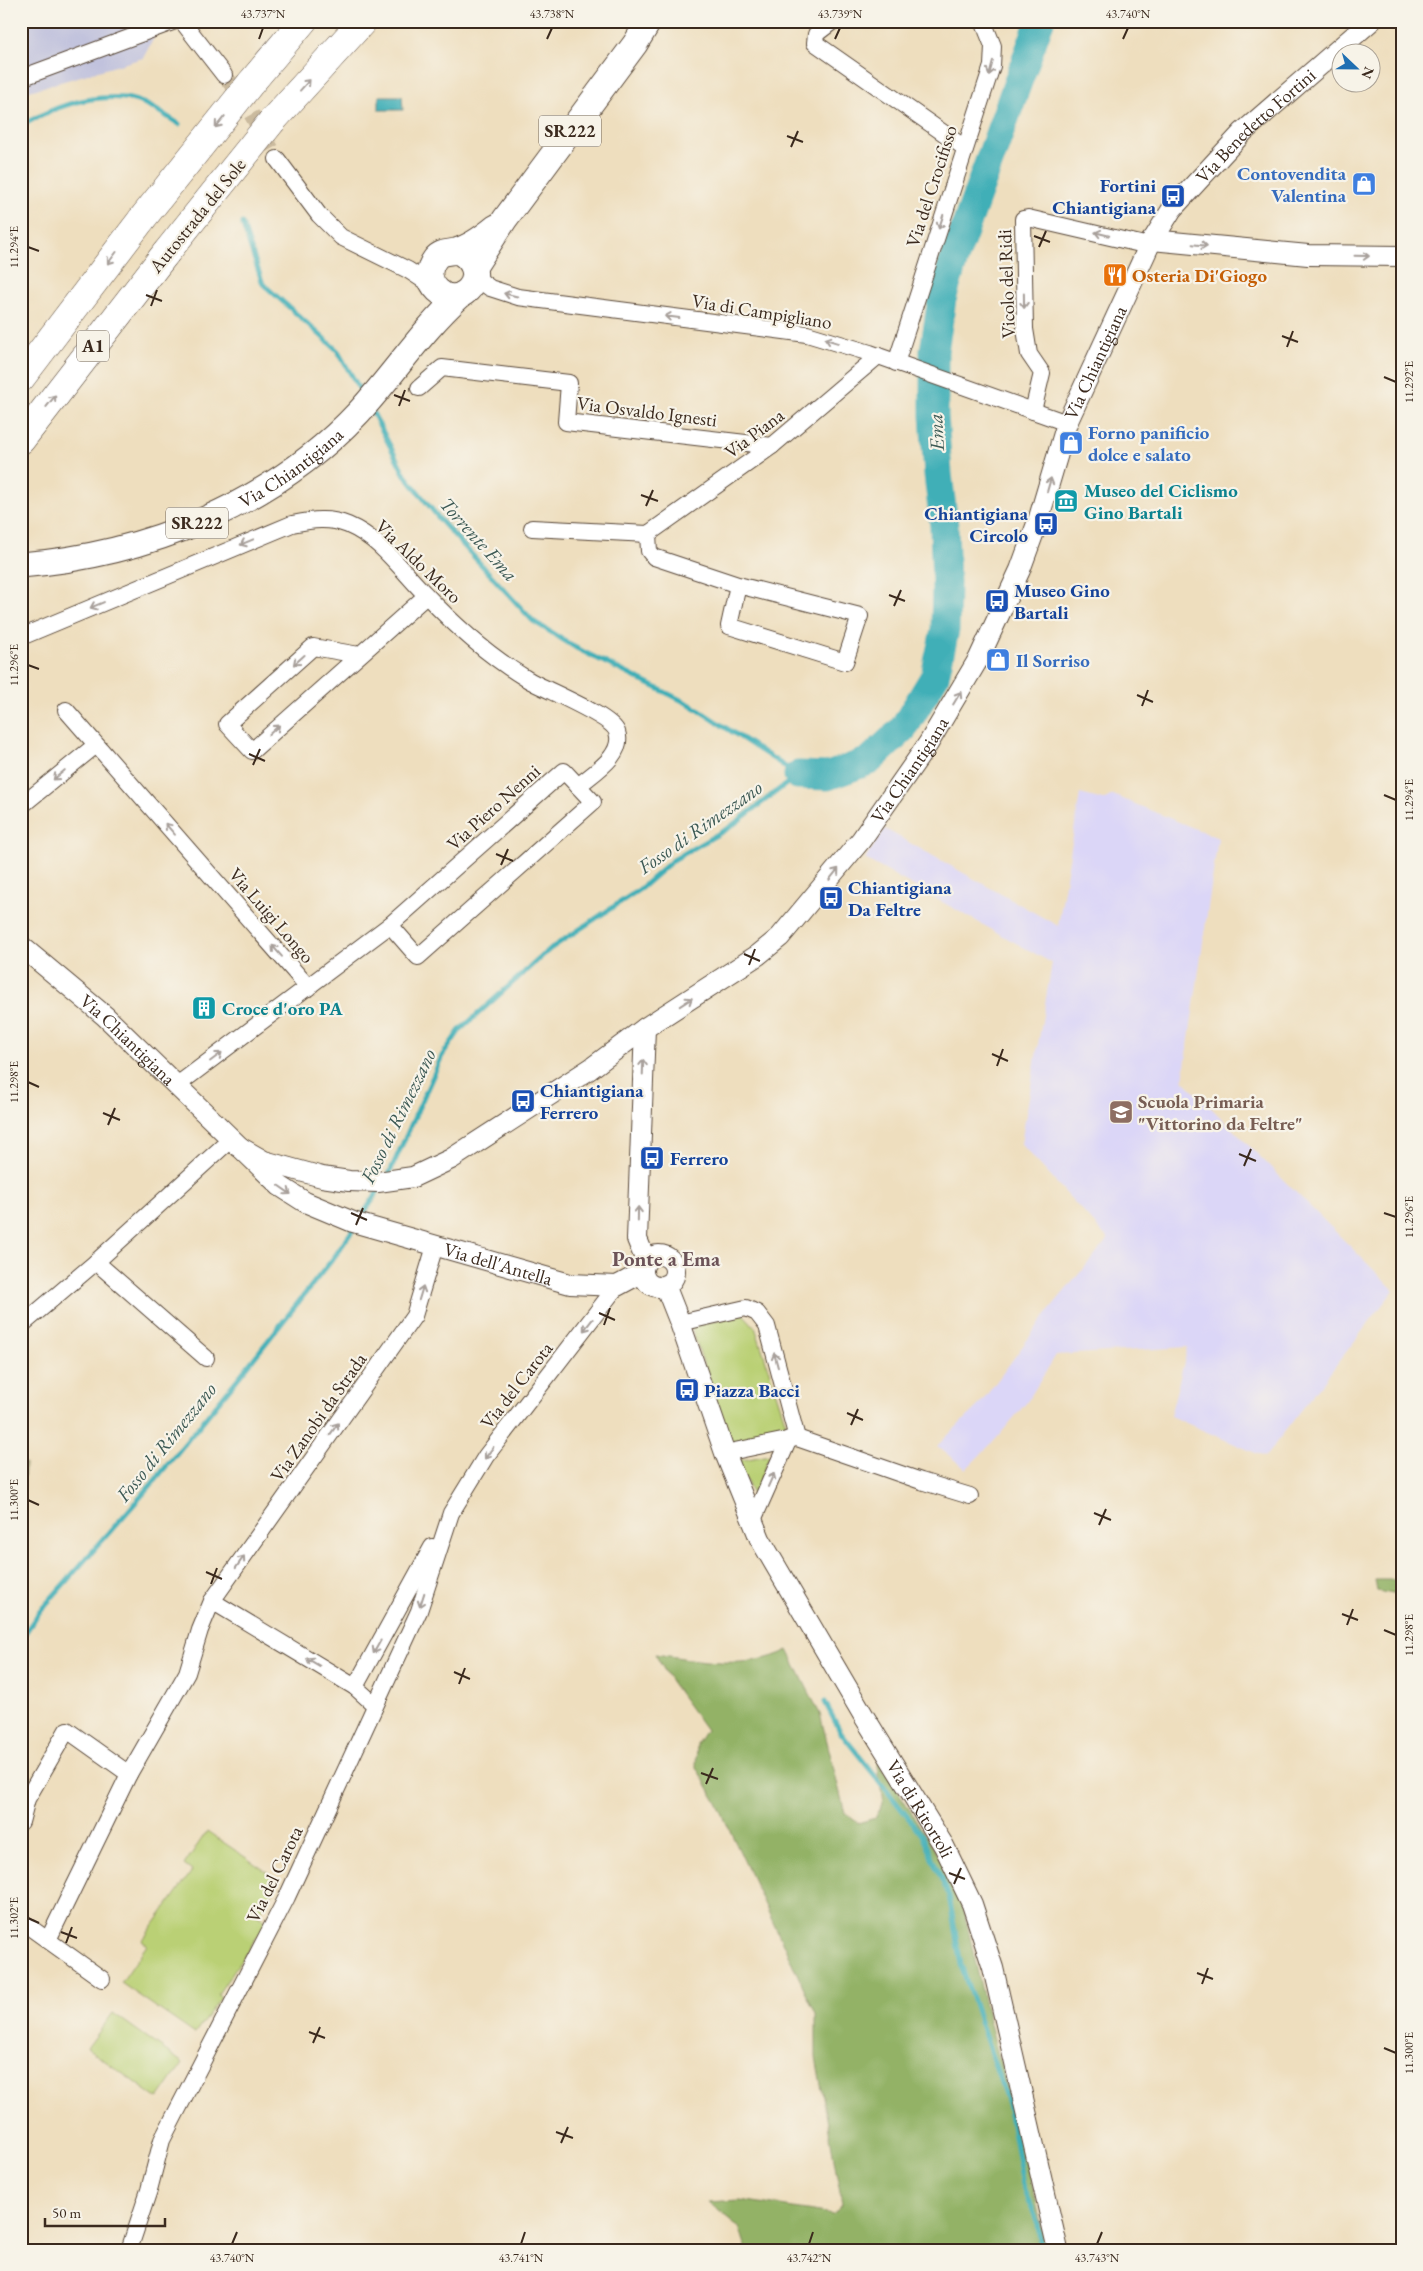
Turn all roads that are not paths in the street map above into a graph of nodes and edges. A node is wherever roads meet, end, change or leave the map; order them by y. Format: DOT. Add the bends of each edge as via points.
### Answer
graph roads {
  1 [pos="175,21"];
  2 [pos="182,21"];
  3 [pos="303,21"];
  4 [pos="363,21"];
  5 [pos="650,21"];
  6 [pos="659,21"];
  7 [pos="833,21"];
  8 [pos="983,21"];
  9 [pos="1371,21"];
  10 [pos="635,44"];
  11 [pos="224,75"];
  12 [pos="21,78"];
  13 [pos="965,148"];
  14 [pos="277,159"];
  15 [pos="1150,243"];
  16 [pos="1402,256"];
  17 [pos="453,275"];
  18 [pos="878,356"];
  19 [pos="896,363"];
  20 [pos="21,378"];
  21 [pos="419,388"];
  22 [pos="1033,411"];
  23 [pos="1067,423"];
  24 [pos="21,440"];
  25 [pos="772,446"];
  26 [pos="532,528"];
  27 [pos="648,534"];
  28 [pos="48,563"];
  29 [pos="21,565"];
  30 [pos="21,576"];
  31 [pos="738,585"];
  32 [pos="426,596"];
  33 [pos="21,637"];
  34 [pos="359,655"];
  35 [pos="66,710"];
  36 [pos="96,745"];
  37 [pos="578,786"];
  38 [pos="21,806"];
  39 [pos="390,926"];
  40 [pos="21,946"];
  41 [pos="309,988"];
  42 [pos="645,1028"];
  43 [pos="176,1086"];
  44 [pos="233,1142"];
  45 [pos="358,1224"];
  46 [pos="435,1246"];
  47 [pos="96,1262"];
  48 [pos="645,1267"];
  49 [pos="617,1286"];
  50 [pos="664,1286"];
  51 [pos="680,1323"];
  52 [pos="23,1324"];
  53 [pos="206,1358"];
  54 [pos="793,1439"];
  55 [pos="725,1453"];
  56 [pos="970,1496"];
  57 [pos="451,1513"];
  58 [pos="753,1520"];
  59 [pos="212,1602"];
  60 [pos="355,1686"];
  61 [pos="375,1705"];
  62 [pos="129,1774"];
  63 [pos="21,1822"];
  64 [pos="21,1921"];
  65 [pos="48,1940"];
  66 [pos="102,1979"];
  67 [pos="128,2250"];
  68 [pos="1058,2250"];
  1 -- 12 [label="street"];
  2 -- 11 [label="street"];
  3 -- 20 [label="highway, Autostrada del Sole / A1, one-way, bridge" via="142,219"];
  24 -- 4 [label="highway, Autostrada del Sole / A1, one-way, bridge" via="272,121"];
  5 -- 10 [label="main road, SR222"];
  6 -- 10 [label="main road, SR222"];
  7 -- 13 [label="street" via="816,34 815,44"];
  8 -- 13 [label="street, Via del Crocifisso, one-way" via="994,58"];
  9 -- 15 [label="street, Via Benedetto Fortini" via="1243,132 1178,201"];
  10 -- 17 [label="main road, SR222" via="505,219 487,234"];
  13 -- 19 [label="street, Via del Crocifisso, one-way"];
  14 -- 17 [label="street" via="319,215 341,237 408,270"];
  15 -- 16 [label="street, one-way" via="1308,255"];
  15 -- 22 [label="street, Vicolo del Ridi, one-way" via="1023,219 1025,329 1029,354 1042,373"];
  15 -- 23 [label="street, Via Chiantigiana"];
  18 -- 17 [label="street, Via di Campigliano, one-way" via="807,334 518,297"];
  17 -- 28 [label="main road, Via Chiantigiana / SR222" via="433,323 359,412 329,442 268,486 195,524 140,543"];
  18 -- 19 [label="street, Via di Campigliano"];
  18 -- 25 [label="street, Via Piana"];
  19 -- 22 [label="street, Via di Campigliano"];
  21 -- 25 [label="street, Via Osvaldo Ignesti" via="442,368 569,383 566,422"];
  22 -- 23 [label="street, Via di Campigliano"];
  42 -- 23 [label="street, Via Chiantigiana, one-way" via="758,955 780,937 861,840 928,744 979,658 1020,570"];
  25 -- 27 [label="street, Via Piana"];
  26 -- 27 [label="street"];
  27 -- 31 [label="street" via="649,551 654,557"];
  28 -- 29 [label="main road, Via Chiantigiana / SR222"];
  28 -- 30 [label="main road, Via Chiantigiana / SR222"];
  31 -- 31 [label="street" via="860,616 845,662 729,626"];
  32 -- 33 [label="street, Via Aldo Moro, one-way" via="377,543 357,530 323,519 292,524"];
  32 -- 34 [label="street"];
  32 -- 37 [label="street, Via Aldo Moro" via="511,669 616,728 619,741 616,752"];
  34 -- 34 [label="street, one-way" via="313,647 227,724 252,751"];
  35 -- 36 [label="street, Via Luigi Longo"];
  36 -- 38 [label="street, one-way"];
  41 -- 36 [label="street, Via Luigi Longo, one-way"];
  37 -- 39 [label="street, Via Piero Nenni" via="564,771"];
  37 -- 39 [label="street, Via Piero Nenni" via="593,802 418,957"];
  39 -- 41 [label="street, Via Piero Nenni"];
  40 -- 43 [label="street, Via Chiantigiana" via="105,1016"];
  43 -- 41 [label="street, Via Luigi Longo, one-way"];
  42 -- 44 [label="street, Via Chiantigiana" via="590,1069 451,1160 413,1177 349,1181 264,1160"];
  48 -- 42 [label="street, one-way" via="637,1239"];
  43 -- 44 [label="street, Via Chiantigiana"];
  44 -- 45 [label="street, Via Chiantigiana, one-way" via="292,1194"];
  44 -- 47 [label="street"];
  45 -- 46 [label="street, Via dell'Antella"];
  46 -- 49 [label="street, Via dell'Antella" via="570,1284"];
  59 -- 46 [label="street, Via Zanobi da Strada, one-way" via="414,1316"];
  47 -- 52 [label="street"];
  47 -- 53 [label="street"];
  48 -- 49 [label="street"];
  48 -- 50 [label="street" via="650,1284"];
  48 -- 50 [label="street" via="654,1256 667,1257 672,1263 674,1276"];
  49 -- 57 [label="street, Via del Carota, one-way" via="486,1456"];
  50 -- 51 [label="street, Via di Ritortoli"];
  54 -- 51 [label="street, one-way" via="767,1326 757,1312 746,1308"];
  51 -- 55 [label="street, Via di Ritortoli"];
  54 -- 55 [label="street"];
  54 -- 56 [label="street"];
  58 -- 54 [label="street, one-way"];
  55 -- 58 [label="street, Via di Ritortoli"];
  57 -- 60 [label="street, Via del Carota, one-way"];
  57 -- 61 [label="street, Via del Carota, one-way" via="419,1611"];
  58 -- 68 [label="street, Via di Ritortoli" via="760,1539 944,1846 972,1904 988,1948"];
  60 -- 59 [label="street, one-way"];
  59 -- 62 [label="street, Via Zanobi da Strada" via="186,1673"];
  60 -- 61 [label="street"];
  61 -- 67 [label="street, Via del Carota" via="287,1897 162,2140"];
  62 -- 63 [label="street" via="66,1730 27,1799"];
  62 -- 65 [label="street, Via Zanobi da Strada"];
  64 -- 65 [label="street"];
  65 -- 66 [label="street"];
}
